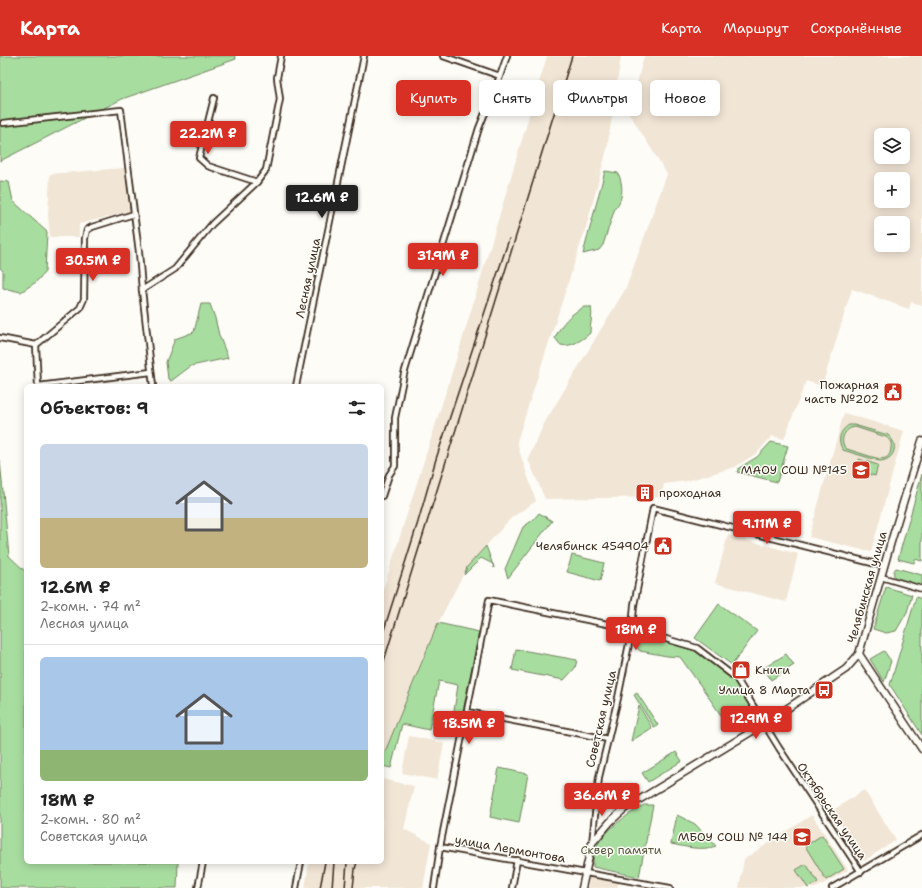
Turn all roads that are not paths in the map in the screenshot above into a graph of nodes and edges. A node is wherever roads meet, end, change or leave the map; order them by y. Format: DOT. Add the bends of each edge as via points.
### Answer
graph roads {
  1 [pos="281,56"];
  2 [pos="364,56"];
  3 [pos="443,56"];
  4 [pos="507,56"];
  5 [pos="500,76"];
  6 [pos="214,98"];
  7 [pos="4,123"];
  8 [pos="257,182"];
  9 [pos="134,214"];
  10 [pos="142,290"];
  11 [pos="0,338"];
  12 [pos="36,345"];
  13 [pos="151,372"];
  14 [pos="38,384"];
  15 [pos="54,384"];
  16 [pos="153,384"];
  17 [pos="296,384"];
  18 [pos="922,441"];
  19 [pos="384,474"];
  20 [pos="389,474"];
  21 [pos="384,490"];
  22 [pos="884,566"];
  23 [pos="881,578"];
  24 [pos="922,590"];
  25 [pos="632,629"];
  26 [pos="859,654"];
  27 [pos="467,712"];
  28 [pos="764,724"];
  29 [pos="608,739"];
  30 [pos="922,749"];
  31 [pos="922,835"];
  32 [pos="592,843"];
  33 [pos="440,848"];
  34 [pos="517,860"];
  35 [pos="203,864"];
  36 [pos="301,864"];
  37 [pos="861,872"];
  38 [pos="585,873"];
  39 [pos="660,887"];
  40 [pos="198,888"];
  41 [pos="296,888"];
  42 [pos="434,888"];
  43 [pos="512,888"];
  44 [pos="582,888"];
  45 [pos="670,888"];
  46 [pos="832,888"];
  1 -- 8 [label="street" via="277,78 280,99 266,170"];
  2 -- 17 [label="street, Лесная улица"];
  3 -- 5 [label="street"];
  4 -- 5 [label="street"];
  5 -- 20 [label="street" via="479,128 404,374 395,418 395,466"];
  6 -- 8 [label="street" via="199,158 208,166"];
  7 -- 9 [label="street" via="121,110"];
  8 -- 10 [label="street" via="212,224 175,270"];
  9 -- 10 [label="street"];
  9 -- 12 [label="street" via="87,230 84,299 80,308"];
  10 -- 13 [label="street"];
  11 -- 12 [label="street"];
  12 -- 14 [label="street"];
  13 -- 15 [label="street"];
  13 -- 16 [label="street"];
  18 -- 22 [label="street, Челябинская улица"];
  19 -- 20 [label="street"];
  20 -- 21 [label="street"];
  22 -- 23 [label="street, Челябинская улица"];
  22 -- 25 [label="street, Советская улица" via="653,508 634,605"];
  23 -- 24 [label="street"];
  23 -- 26 [label="street, Челябинская улица"];
  25 -- 27 [label="street, Октябрьская улица" via="489,600"];
  25 -- 28 [label="street, Октябрьская улица" via="698,648 736,678"];
  25 -- 29 [label="street, Советская улица"];
  26 -- 28 [label="street, Челябинская улица" via="846,669"];
  26 -- 30 [label="street"];
  27 -- 29 [label="street"];
  27 -- 33 [label="street"];
  28 -- 32 [label="street, Челябинская улица" via="624,809"];
  28 -- 37 [label="street, Октябрьская улица"];
  29 -- 32 [label="street, Советская улица" via="598,781"];
  31 -- 37 [label="street"];
  32 -- 38 [label="street, Советская улица"];
  33 -- 34 [label="street, улица Лермонтова"];
  33 -- 42 [label="street"];
  34 -- 38 [label="street, улица Лермонтова"];
  34 -- 43 [label="street"];
  35 -- 40 [label="street"];
  36 -- 41 [label="street"];
  37 -- 46 [label="street"];
  38 -- 39 [label="street, улица Лермонтова"];
  38 -- 44 [label="street, Советская улица"];
  39 -- 45 [label="street, улица Лермонтова"];
}
